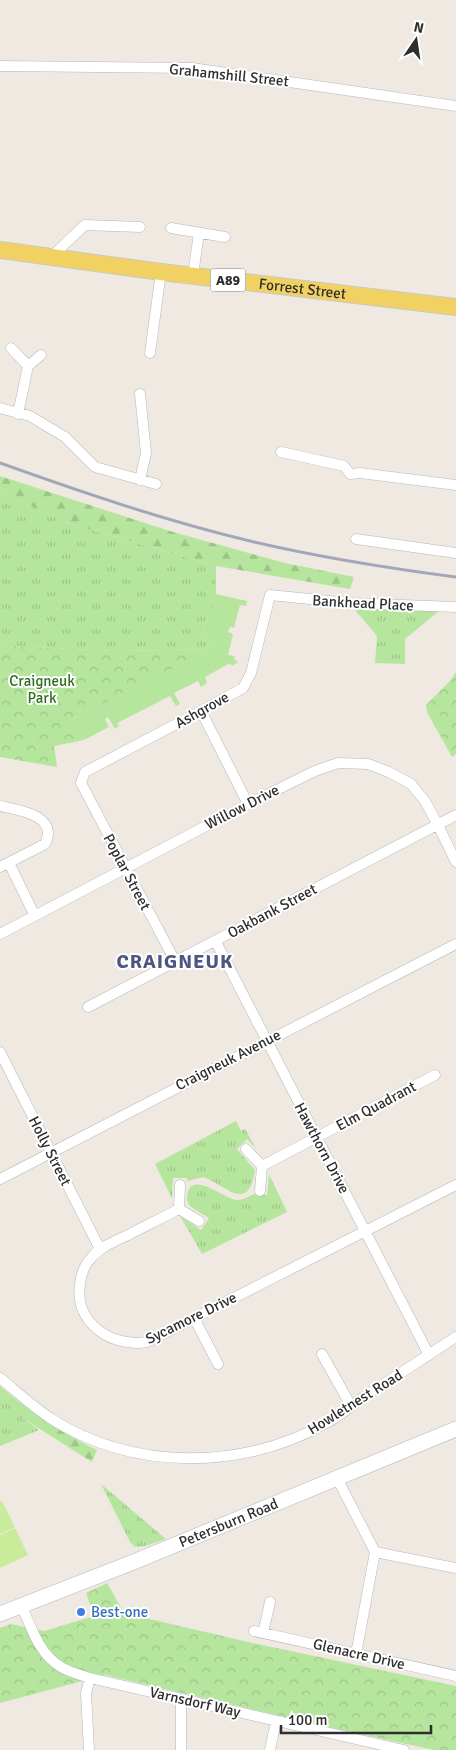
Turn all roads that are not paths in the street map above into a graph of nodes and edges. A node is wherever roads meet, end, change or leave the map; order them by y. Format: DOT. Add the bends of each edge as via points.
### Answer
graph roads {
  1 [pos="0,66"];
  2 [pos="456,106"];
  3 [pos="140,227"];
  4 [pos="171,228"];
  5 [pos="199,233"];
  6 [pos="225,236"];
  7 [pos="0,250"];
  8 [pos="51,258"];
  9 [pos="161,272"];
  10 [pos="193,275"];
  11 [pos="456,307"];
  12 [pos="11,348"];
  13 [pos="150,353"];
  14 [pos="41,355"];
  15 [pos="28,366"];
  16 [pos="140,394"];
  17 [pos="0,408"];
  18 [pos="18,414"];
  19 [pos="281,452"];
  20 [pos="140,480"];
  21 [pos="156,484"];
  22 [pos="456,485"];
  23 [pos="356,539"];
  24 [pos="456,552"];
  25 [pos="270,594"];
  26 [pos="456,607"];
  27 [pos="201,712"];
  28 [pos="81,783"];
  29 [pos="248,804"];
  30 [pos="0,806"];
  31 [pos="456,815"];
  32 [pos="438,824"];
  33 [pos="456,862"];
  34 [pos="4,865"];
  35 [pos="125,868"];
  36 [pos="35,916"];
  37 [pos="0,934"];
  38 [pos="216,942"];
  39 [pos="456,944"];
  40 [pos="175,961"];
  41 [pos="88,1006"];
  42 [pos="266,1041"];
  43 [pos="0,1052"];
  44 [pos="435,1075"];
  45 [pos="316,1137"];
  46 [pos="246,1149"];
  47 [pos="51,1152"];
  48 [pos="262,1166"];
  49 [pos="0,1179"];
  50 [pos="180,1185"];
  51 [pos="456,1185"];
  52 [pos="260,1190"];
  53 [pos="180,1209"];
  54 [pos="199,1221"];
  55 [pos="365,1231"];
  56 [pos="100,1250"];
  57 [pos="194,1318"];
  58 [pos="456,1337"];
  59 [pos="322,1354"];
  60 [pos="429,1355"];
  61 [pos="218,1364"];
  62 [pos="0,1378"];
  63 [pos="351,1406"];
  64 [pos="456,1429"];
  65 [pos="338,1478"];
  66 [pos="375,1552"];
  67 [pos="456,1568"];
  68 [pos="270,1602"];
  69 [pos="21,1605"];
  70 [pos="0,1614"];
  71 [pos="356,1654"];
  72 [pos="456,1676"];
  73 [pos="90,1678"];
  74 [pos="181,1699"];
  75 [pos="276,1721"];
  76 [pos="366,1746"];
  77 [pos="89,1750"];
  78 [pos="181,1750"];
  79 [pos="270,1750"];
  80 [pos="404,1750"];
  1 -- 2 [label="street, Grahamshill Street" via="192,68"];
  3 -- 8 [label="street" via="85,225"];
  4 -- 5 [label="street"];
  5 -- 6 [label="street"];
  5 -- 10 [label="street"];
  7 -- 8 [label="main road, Forrest Street / A89"];
  8 -- 9 [label="main road, Forrest Street / A89"];
  9 -- 10 [label="main road, Forrest Street / A89"];
  9 -- 13 [label="street"];
  10 -- 11 [label="main road, Forrest Street / A89"];
  12 -- 15 [label="street"];
  14 -- 15 [label="street"];
  15 -- 18 [label="street"];
  16 -- 20 [label="street" via="146,453"];
  17 -- 18 [label="street"];
  18 -- 20 [label="street" via="30,416 65,437 96,466"];
  19 -- 22 [label="street" via="344,466 350,474"];
  20 -- 21 [label="street"];
  23 -- 24 [label="street"];
  25 -- 26 [label="street, Bankhead Place" via="349,603"];
  25 -- 27 [label="street, Ashgrove" via="251,673 243,688"];
  27 -- 28 [label="street, Ashgrove" via="85,772"];
  27 -- 29 [label="street"];
  28 -- 35 [label="street, Poplar Street"];
  29 -- 32 [label="street, Willow Drive" via="314,771 338,763 368,764 411,784"];
  29 -- 35 [label="street, Willow Drive"];
  30 -- 34 [label="street" via="35,814 47,829 48,838 45,844"];
  31 -- 32 [label="street, Oakbank Street"];
  32 -- 33 [label="street, Willow Drive"];
  32 -- 38 [label="street, Oakbank Street"];
  34 -- 36 [label="street"];
  35 -- 36 [label="street, Willow Drive"];
  35 -- 40 [label="street, Poplar Street"];
  36 -- 37 [label="street, Willow Drive"];
  38 -- 40 [label="street, Oakbank Street"];
  38 -- 42 [label="street, Hawthorn Drive"];
  39 -- 42 [label="street, Craigneuk Avenue"];
  40 -- 41 [label="street, Oakbank Street"];
  42 -- 45 [label="street, Hawthorn Drive"];
  42 -- 47 [label="street, Craigneuk Avenue"];
  43 -- 47 [label="street, Holly Street"];
  44 -- 45 [label="street, Elm Quadrant"];
  45 -- 48 [label="street, Elm Quadrant"];
  45 -- 55 [label="street, Hawthorn Drive"];
  46 -- 48 [label="street"];
  47 -- 49 [label="street, Craigneuk Avenue"];
  47 -- 56 [label="street, Holly Street"];
  48 -- 52 [label="street"];
  50 -- 53 [label="street"];
  51 -- 55 [label="street, Sycamore Drive"];
  53 -- 54 [label="street"];
  53 -- 56 [label="street"];
  55 -- 57 [label="street, Sycamore Drive"];
  55 -- 60 [label="street, Hawthorn Drive"];
  56 -- 57 [label="street, Sycamore Drive" via="86,1264 79,1290 86,1316 99,1331 136,1344 147,1342"];
  57 -- 61 [label="street"];
  58 -- 60 [label="street, Howletnest Road"];
  59 -- 63 [label="street"];
  60 -- 63 [label="street, Howletnest Road"];
  62 -- 63 [label="street, Howletnest Road" via="50,1418 79,1434 106,1445 156,1457 226,1457 262,1450 331,1421"];
  64 -- 65 [label="main road, Petersburn Road"];
  65 -- 66 [label="street"];
  65 -- 69 [label="main road, Petersburn Road"];
  66 -- 67 [label="street"];
  66 -- 71 [label="street"];
  68 -- 71 [label="street, Glenacre Drive" via="258,1632"];
  69 -- 70 [label="main road, Petersburn Road"];
  69 -- 73 [label="street, Varnsdorf Way" via="35,1638 48,1656 62,1667"];
  71 -- 72 [label="street, Glenacre Drive"];
  73 -- 74 [label="street, Varnsdorf Way"];
  73 -- 77 [label="street" via="86,1693"];
  74 -- 75 [label="street, Varnsdorf Way"];
  74 -- 78 [label="street"];
  75 -- 76 [label="street, Varnsdorf Way"];
  75 -- 79 [label="street"];
  76 -- 80 [label="street, Varnsdorf Way"];
}
